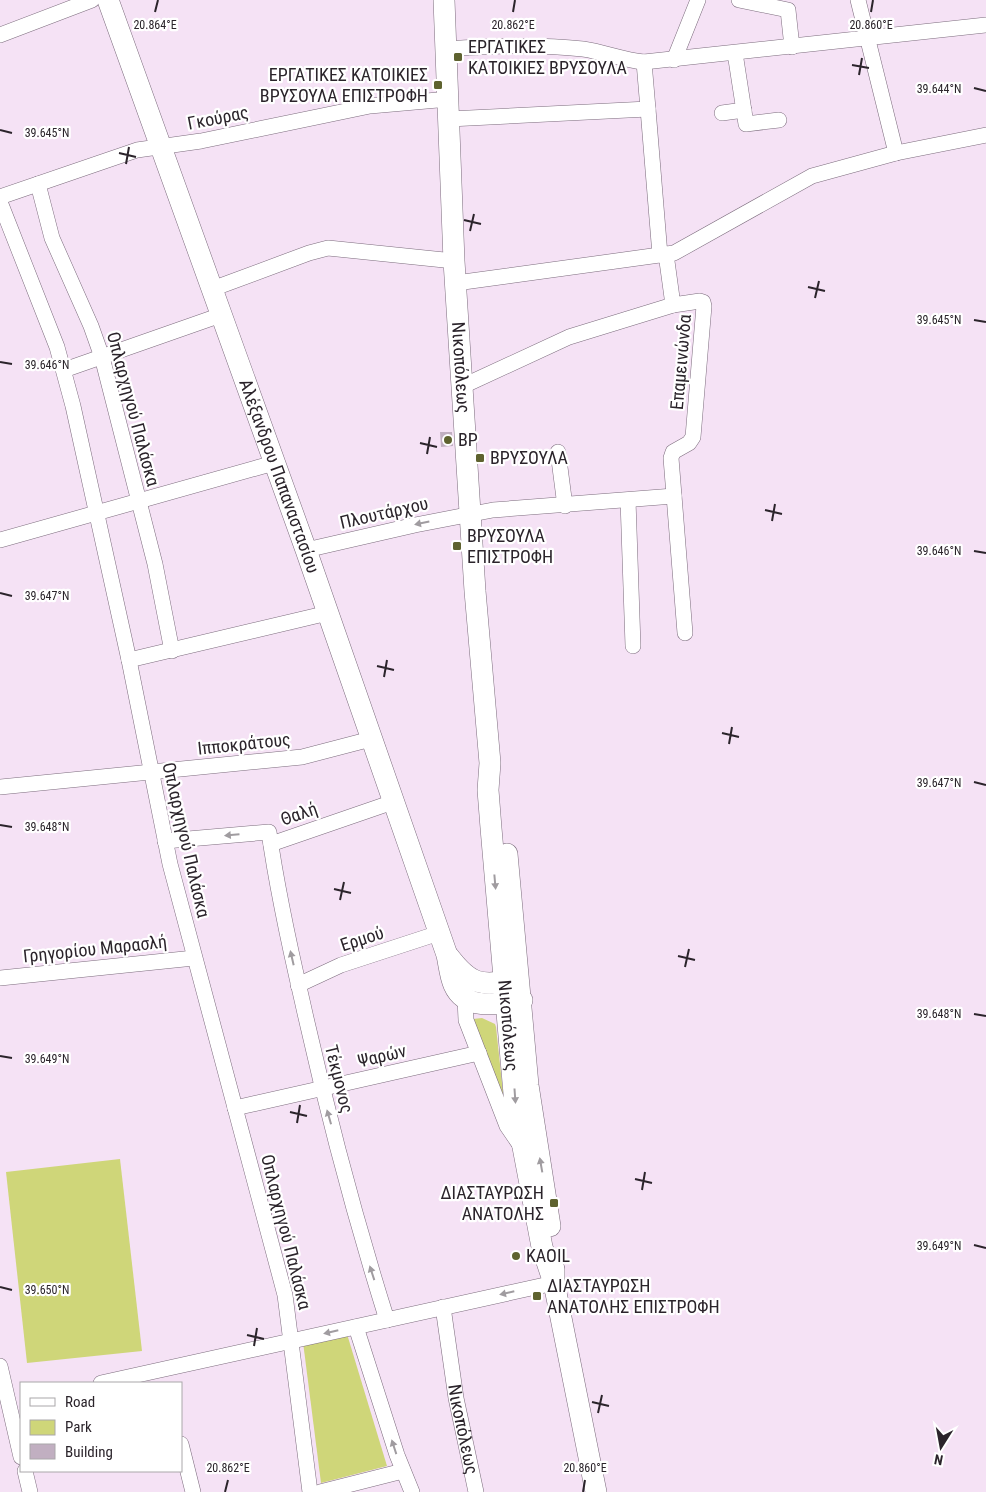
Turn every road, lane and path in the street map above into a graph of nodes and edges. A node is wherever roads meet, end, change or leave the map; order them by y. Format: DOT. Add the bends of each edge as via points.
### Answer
graph roads {
  1 [pos="92,0"];
  2 [pos="108,0"];
  3 [pos="444,0"];
  4 [pos="698,0"];
  5 [pos="738,0"];
  6 [pos="858,0"];
  7 [pos="53,7"];
  8 [pos="986,25"];
  9 [pos="0,35"];
  10 [pos="867,39"];
  11 [pos="792,47"];
  12 [pos="447,49"];
  13 [pos="736,53"];
  14 [pos="674,60"];
  15 [pos="644,62"];
  16 [pos="449,109"];
  17 [pos="648,109"];
  18 [pos="744,110"];
  19 [pos="722,113"];
  20 [pos="780,120"];
  21 [pos="986,136"];
  22 [pos="161,146"];
  23 [pos="896,153"];
  24 [pos="38,184"];
  25 [pos="0,197"];
  26 [pos="0,202"];
  27 [pos="663,254"];
  28 [pos="454,260"];
  29 [pos="456,283"];
  30 [pos="212,289"];
  31 [pos="673,305"];
  32 [pos="221,315"];
  33 [pos="102,357"];
  34 [pos="64,370"];
  35 [pos="463,386"];
  36 [pos="558,452"];
  37 [pos="274,463"];
  38 [pos="674,496"];
  39 [pos="628,500"];
  40 [pos="138,501"];
  41 [pos="565,506"];
  42 [pos="97,514"];
  43 [pos="470,514"];
  44 [pos="0,540"];
  45 [pos="306,550"];
  46 [pos="328,613"];
  47 [pos="685,633"];
  48 [pos="634,646"];
  49 [pos="172,651"];
  50 [pos="129,660"];
  51 [pos="371,739"];
  52 [pos="490,763"];
  53 [pos="151,773"];
  54 [pos="0,787"];
  55 [pos="393,802"];
  56 [pos="165,841"];
  57 [pos="271,844"];
  58 [pos="439,933"];
  59 [pos="502,957"];
  60 [pos="194,958"];
  61 [pos="451,960"];
  62 [pos="0,978"];
  63 [pos="298,985"];
  64 [pos="513,991"];
  65 [pos="465,998"];
  66 [pos="479,1053"];
  67 [pos="321,1089"];
  68 [pos="236,1108"];
  69 [pos="522,1148"];
  70 [pos="554,1283"];
  71 [pos="442,1308"];
  72 [pos="387,1320"];
  73 [pos="356,1327"];
  74 [pos="292,1341"];
  75 [pos="0,1366"];
  76 [pos="164,1376"];
  77 [pos="110,1382"];
  78 [pos="14,1402"];
  79 [pos="182,1448"];
  80 [pos="20,1450"];
  81 [pos="403,1471"];
  82 [pos="25,1472"];
  83 [pos="30,1492"];
  84 [pos="193,1492"];
  85 [pos="310,1492"];
  86 [pos="320,1492"];
  87 [pos="412,1492"];
  88 [pos="476,1492"];
  89 [pos="596,1492"];
  1 -- 7 [label="street"];
  2 -- 22 [label="main road, Αλέξανδρου Παπαναστασίου"];
  3 -- 12 [label="main road, Νικοπόλεως"];
  4 -- 14 [label="street"];
  5 -- 11 [label="street" via="788,10"];
  6 -- 10 [label="street"];
  7 -- 9 [label="street"];
  8 -- 10 [label="street"];
  10 -- 11 [label="street"];
  10 -- 23 [label="street"];
  11 -- 13 [label="street"];
  12 -- 15 [label="street" via="554,46"];
  12 -- 16 [label="main road, Νικοπόλεως"];
  13 -- 14 [label="street"];
  13 -- 18 [label="street"];
  14 -- 15 [label="street"];
  15 -- 17 [label="street, Επαμεινώνδα"];
  16 -- 17 [label="street, Γκούρας"];
  16 -- 22 [label="street, Γκούρας" via="370,106 201,141"];
  16 -- 28 [label="main road, Νικοπόλεως"];
  17 -- 27 [label="street, Επαμεινώνδα"];
  18 -- 19 [label="street"];
  18 -- 20 [label="street" via="746,124"];
  21 -- 23 [label="street"];
  22 -- 24 [label="street, Γκούρας" via="119,155"];
  22 -- 30 [label="main road, Αλέξανδρου Παπαναστασίου"];
  23 -- 27 [label="street" via="812,176 688,247"];
  24 -- 25 [label="street, Γκούρας"];
  24 -- 33 [label="street, Οπλαρχηγού Παλάσκα" via="52,238"];
  26 -- 34 [label="street, Οπλαρχηγού Παλάσκα"];
  27 -- 29 [label="street"];
  27 -- 31 [label="street, Επαμεινώνδα"];
  28 -- 29 [label="main road, Νικοπόλεως"];
  28 -- 30 [label="street" via="328,248"];
  29 -- 35 [label="main road, Νικοπόλεως"];
  30 -- 32 [label="main road, Αλέξανδρου Παπαναστασίου"];
  31 -- 35 [label="street" via="556,342"];
  31 -- 38 [label="street, Επαμεινώνδα" via="700,301 704,306 693,436 689,443 673,452 671,458"];
  32 -- 33 [label="street"];
  32 -- 37 [label="main road, Αλέξανδρου Παπαναστασίου"];
  33 -- 34 [label="street"];
  33 -- 40 [label="street, Οπλαρχηγού Παλάσκα"];
  34 -- 42 [label="street, Οπλαρχηγού Παλάσκα"];
  35 -- 43 [label="main road, Νικοπόλεως"];
  36 -- 41 [label="street"];
  37 -- 40 [label="street"];
  37 -- 45 [label="main road, Αλέξανδρου Παπαναστασίου"];
  38 -- 39 [label="street, Πλουτάρχου"];
  38 -- 47 [label="street"];
  39 -- 41 [label="street, Πλουτάρχου"];
  39 -- 48 [label="street"];
  40 -- 42 [label="street"];
  40 -- 49 [label="street, Οπλαρχηγού Παλάσκα" via="155,564"];
  41 -- 43 [label="street, Πλουτάρχου"];
  42 -- 44 [label="street"];
  42 -- 50 [label="street, Οπλαρχηγού Παλάσκα"];
  43 -- 45 [label="street, Πλουτάρχου, one-way"];
  43 -- 52 [label="main road, Νικοπόλεως"];
  45 -- 46 [label="main road, Αλέξανδρου Παπαναστασίου"];
  46 -- 49 [label="street"];
  46 -- 51 [label="main road, Αλέξανδρου Παπαναστασίου"];
  49 -- 50 [label="street"];
  50 -- 53 [label="street, Οπλαρχηγού Παλάσκα"];
  51 -- 53 [label="street, Ιπποκράτους" via="302,757"];
  51 -- 55 [label="main road, Αλέξανδρου Παπαναστασίου"];
  52 -- 59 [label="main road, Νικοπόλεως, one-way" via="488,790"];
  52 -- 64 [label="main road, Νικοπόλεως" via="501,809"];
  53 -- 54 [label="street, Ιπποκράτους"];
  53 -- 56 [label="street, Οπλαρχηγού Παλάσκα"];
  55 -- 57 [label="street, Θαλή"];
  55 -- 58 [label="main road, Αλέξανδρου Παπαναστασίου"];
  57 -- 56 [label="street, Θαλή, one-way" via="269,832"];
  56 -- 60 [label="street, Οπλαρχηγού Παλάσκα"];
  63 -- 57 [label="street, Τέκμονος, one-way"];
  58 -- 61 [label="main road, Αλέξανδρου Παπαναστασίου"];
  58 -- 63 [label="street, Ερμού" via="341,965"];
  59 -- 61 [label="main road" via="492,968 480,973 468,972"];
  59 -- 64 [label="main road, Νικοπόλεως"];
  60 -- 62 [label="street, Γρηγορίου Μαρασλή"];
  60 -- 68 [label="street, Οπλαρχηγού Παλάσκα"];
  61 -- 64 [label="main road, Αλέξανδρου Παπαναστασίου" via="472,981"];
  61 -- 65 [label="main road, Αλέξανδρου Παπαναστασίου" via="455,986"];
  63 -- 67 [label="street, Τέκμονος"];
  64 -- 65 [label="main road" via="488,1005"];
  64 -- 69 [label="main road, Νικοπόλεως, one-way" via="515,1105"];
  70 -- 64 [label="main road, Νικοπόλεως, one-way" via="547,1200"];
  65 -- 66 [label="street" via="466,1020"];
  66 -- 67 [label="street, Ψαρών"];
  66 -- 69 [label="street" via="508,1126"];
  67 -- 68 [label="street, Ψαρών"];
  72 -- 67 [label="street, Τέκμονος, one-way"];
  68 -- 74 [label="street, Οπλαρχηγού Παλάσκα" via="285,1295"];
  69 -- 70 [label="main road, Νικοπόλεως" via="542,1247"];
  70 -- 71 [label="street, one-way"];
  70 -- 89 [label="main road, Νικοπόλεως"];
  71 -- 72 [label="street"];
  71 -- 88 [label="street, Νικοπόλεως" via="456,1398"];
  72 -- 73 [label="street"];
  73 -- 74 [label="street, one-way"];
  81 -- 73 [label="street, one-way"];
  74 -- 76 [label="street"];
  74 -- 85 [label="street, Οπλαρχηγού Παλάσκα"];
  75 -- 78 [label="street"];
  76 -- 77 [label="street"];
  78 -- 80 [label="street"];
  79 -- 84 [label="street"];
  81 -- 86 [label="street"];
  81 -- 87 [label="street"];
  82 -- 83 [label="street"];
}
